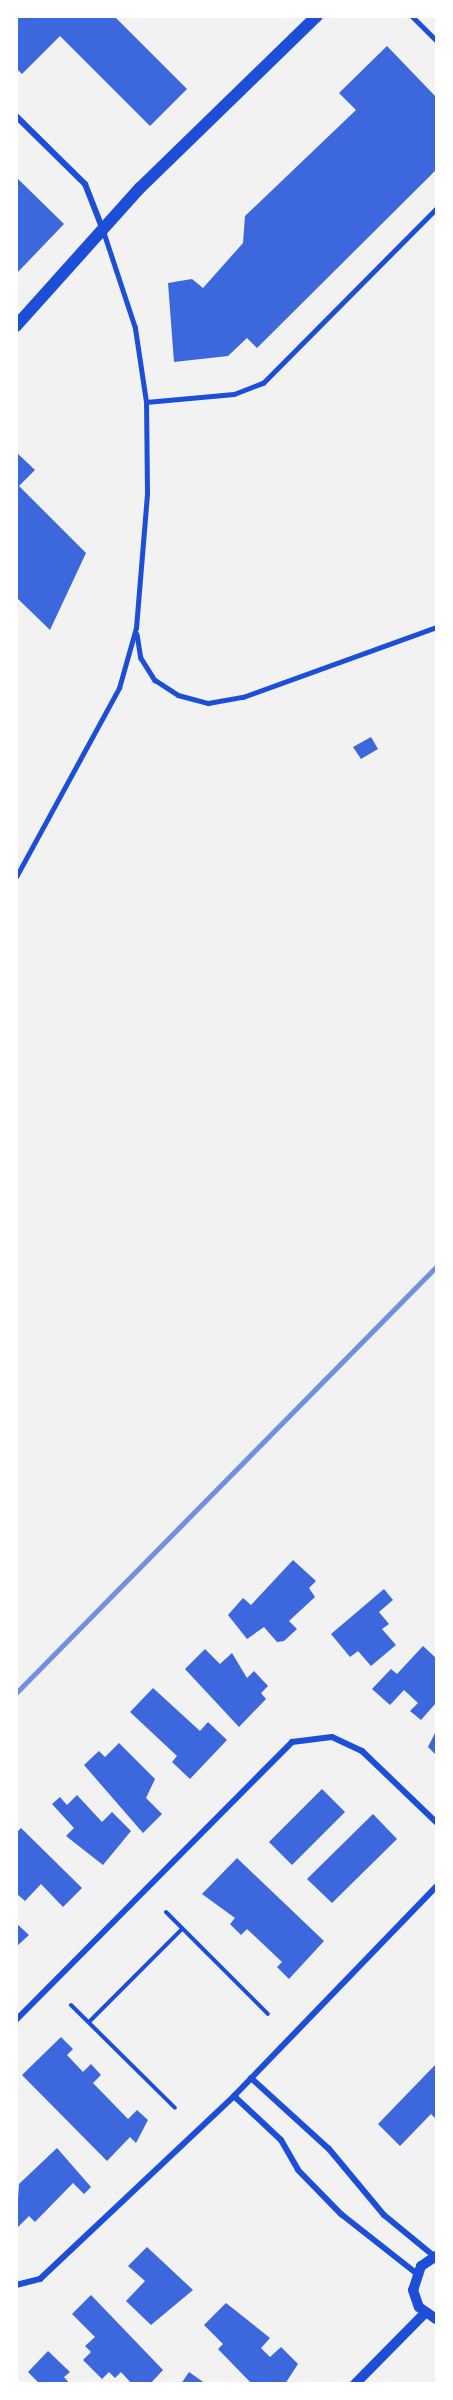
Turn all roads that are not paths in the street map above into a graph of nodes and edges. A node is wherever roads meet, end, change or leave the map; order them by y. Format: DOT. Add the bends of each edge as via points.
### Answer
graph roads {
  1 [pos="317,16"];
  2 [pos="412,16"];
  3 [pos="436,40"];
  4 [pos="16,116"];
  5 [pos="436,209"];
  6 [pos="104,231"];
  7 [pos="16,326"];
  8 [pos="146,402"];
  9 [pos="436,627"];
  10 [pos="136,628"];
  11 [pos="16,877"];
  12 [pos="436,1822"];
  13 [pos="436,1887"];
  14 [pos="16,2020"];
  15 [pos="251,2078"];
  16 [pos="234,2096"];
  17 [pos="435,2256"];
  18 [pos="416,2273"];
  19 [pos="16,2285"];
  20 [pos="425,2313"];
  21 [pos="436,2319"];
  22 [pos="355,2384"];
  1 -- 6 [label="main road" via="151,177"];
  2 -- 3 [label="lane"];
  4 -- 6 [label="street" via="85,184"];
  5 -- 8 [label="lane" via="263,383 234,394"];
  6 -- 7 [label="main road"];
  6 -- 8 [label="lane" via="135,328"];
  8 -- 10 [label="lane" via="147,494"];
  9 -- 10 [label="lane" via="243,698 208,703 178,695 155,680 141,658"];
  10 -- 11 [label="lane" via="119,688"];
  12 -- 14 [label="street" via="362,1751 332,1737 292,1742"];
  13 -- 15 [label="street"];
  15 -- 16 [label="street"];
  15 -- 17 [label="street" via="329,2149 384,2215"];
  16 -- 18 [label="street" via="280,2140 298,2170 340,2214"];
  16 -- 19 [label="street" via="40,2279"];
  17 -- 18 [label="street"];
  18 -- 20 [label="street" via="414,2299"];
  20 -- 21 [label="street"];
  20 -- 22 [label="street"];
}
